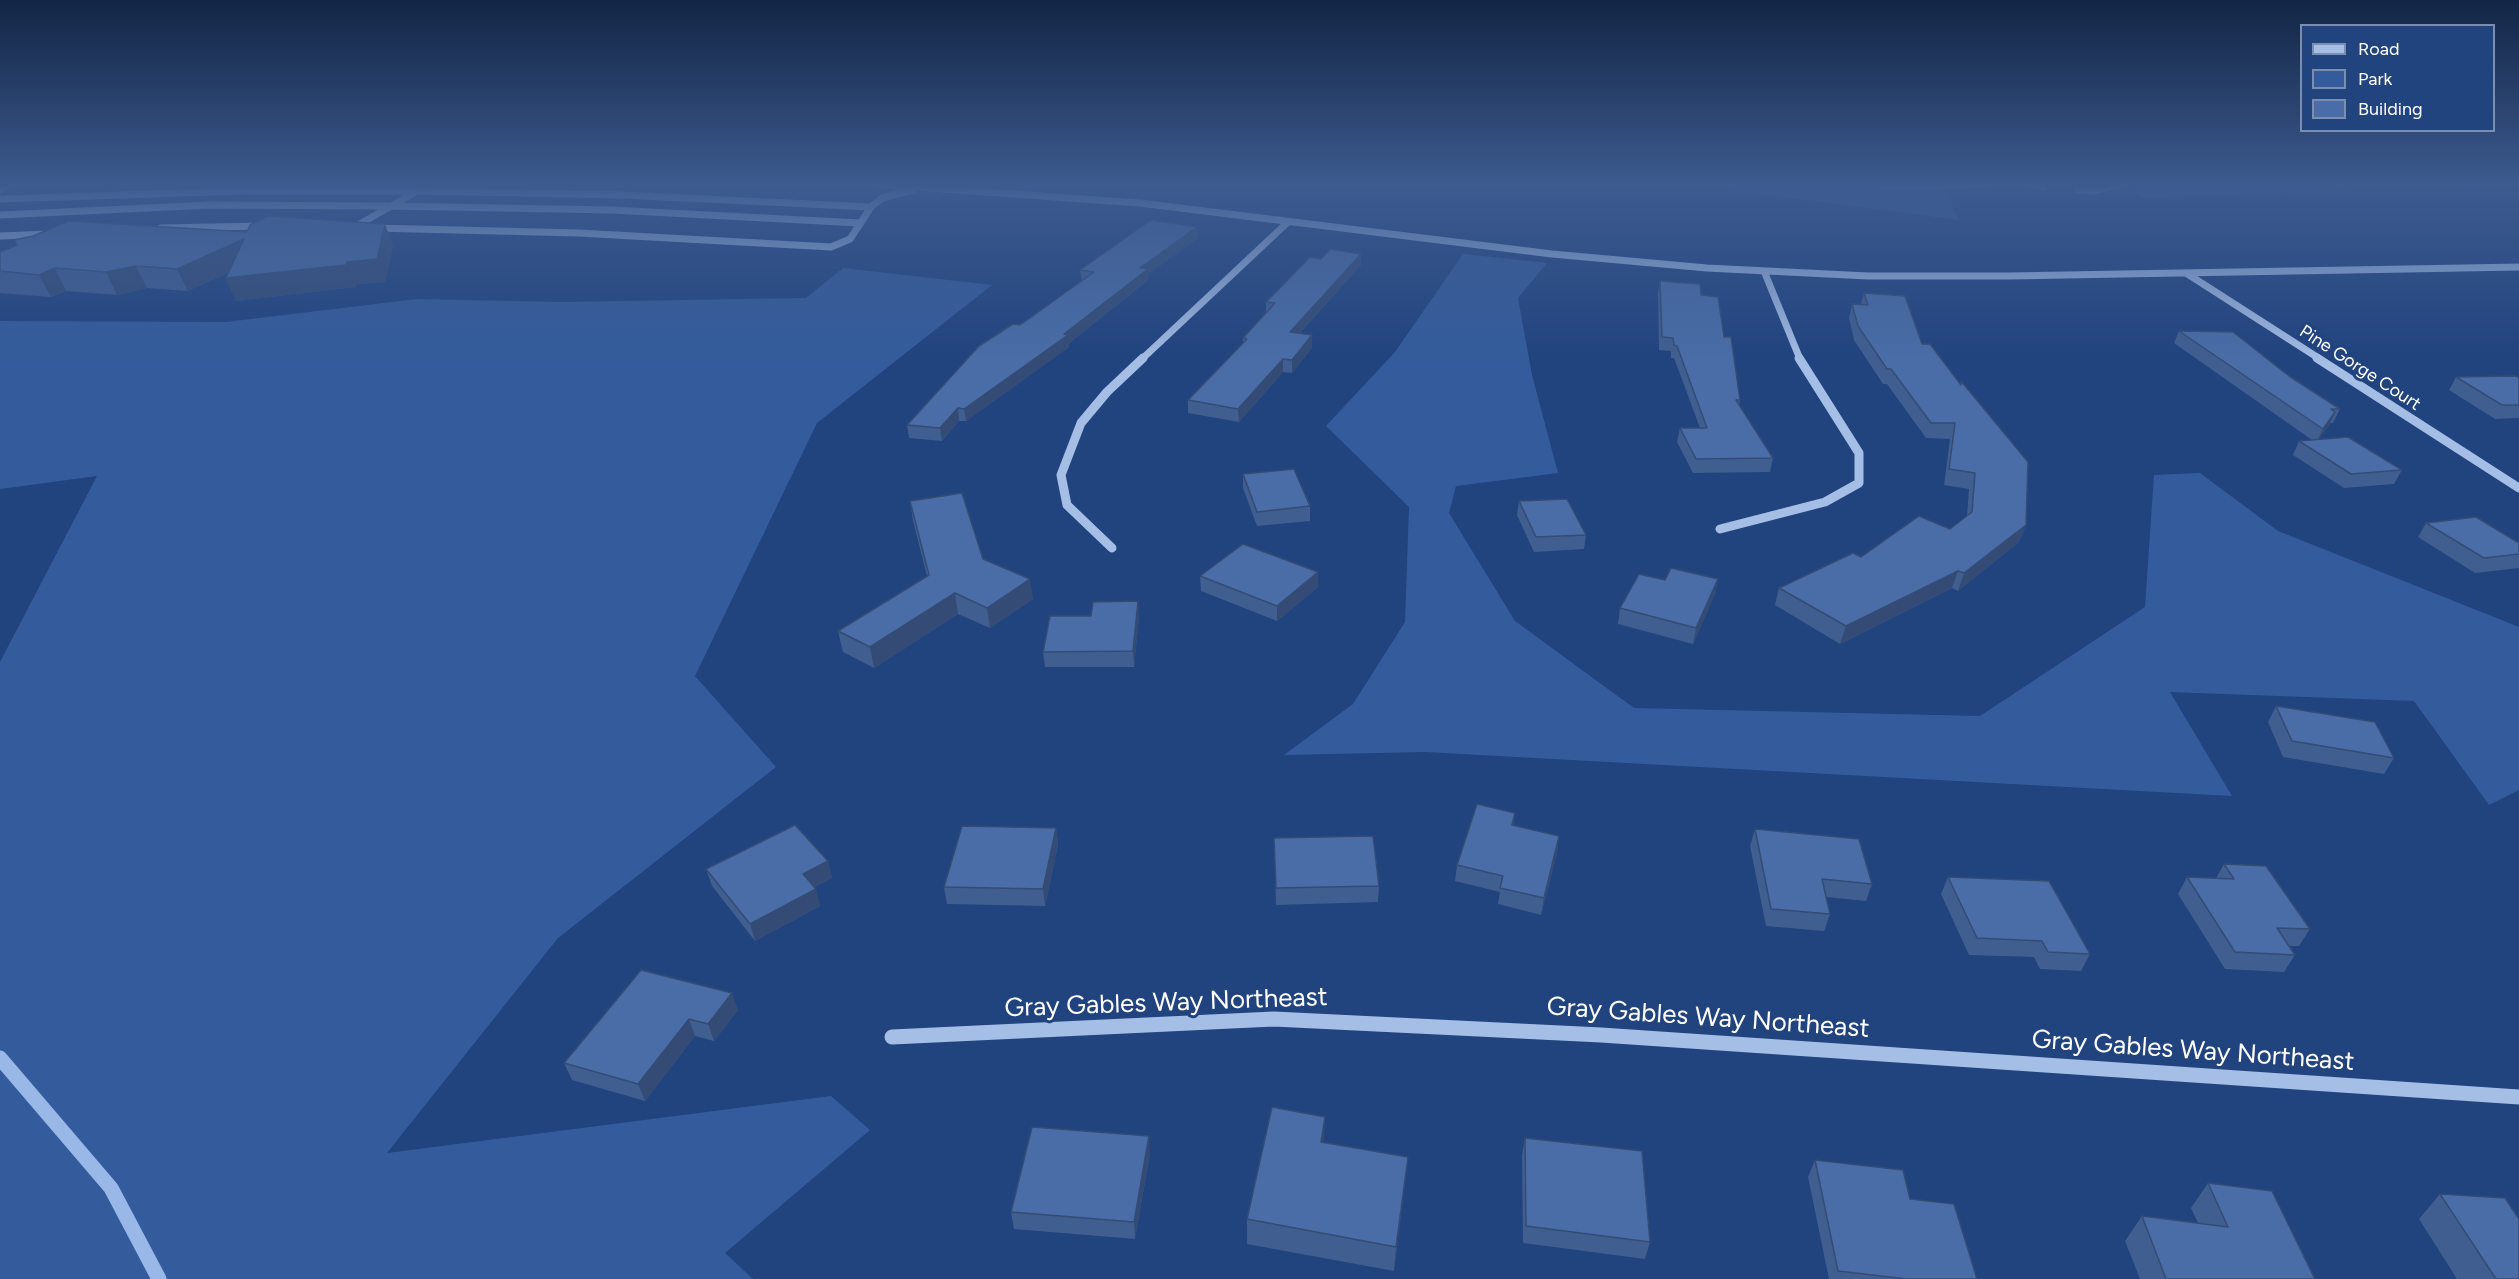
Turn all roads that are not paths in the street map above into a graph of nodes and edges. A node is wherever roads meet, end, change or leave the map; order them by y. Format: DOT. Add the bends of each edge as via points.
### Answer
graph roads {
  1 [pos="771,244"];
  2 [pos="838,244"];
  3 [pos="1265,244"];
  4 [pos="1467,244"];
  5 [pos="2519,267"];
  6 [pos="1764,271"];
  7 [pos="2186,273"];
  8 [pos="2519,488"];
  9 [pos="1720,529"];
  10 [pos="1113,548"];
  11 [pos="892,1037"];
  12 [pos="2519,1097"];
  1 -- 2 [label="street" via="831,247"];
  3 -- 10 [label="street" via="1107,393 1081,423 1061,475 1067,506"];
  4 -- 6 [label="street"];
  5 -- 7 [label="street"];
  6 -- 7 [label="street" via="1868,276"];
  6 -- 9 [label="street" via="1796,353 1858,453 1859,483 1825,502"];
  7 -- 8 [label="street, Pine Gorge Court"];
  11 -- 12 [label="street, Gray Gables Way Northeast" via="1274,1019 1613,1035"];
}
